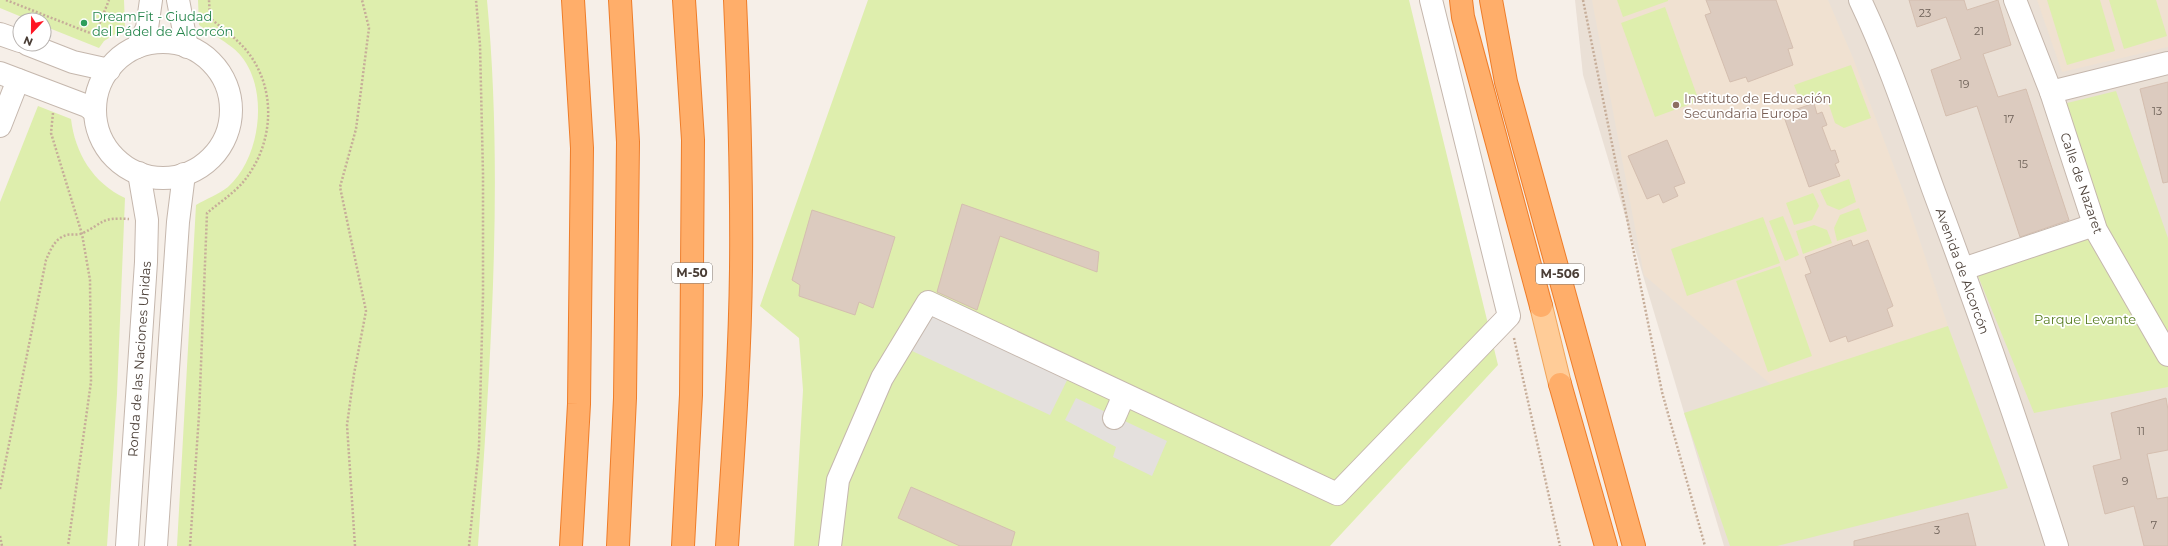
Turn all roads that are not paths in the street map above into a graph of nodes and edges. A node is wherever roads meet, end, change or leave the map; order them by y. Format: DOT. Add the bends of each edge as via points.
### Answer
graph roads {
  1 [pos="151,0"];
  2 [pos="178,0"];
  3 [pos="573,0"];
  4 [pos="620,0"];
  5 [pos="684,0"];
  6 [pos="735,0"];
  7 [pos="1431,0"];
  8 [pos="1460,0"];
  9 [pos="1491,0"];
  10 [pos="1860,0"];
  11 [pos="2015,0"];
  12 [pos="0,34"];
  13 [pos="12,39"];
  14 [pos="137,47"];
  15 [pos="187,47"];
  16 [pos="47,52"];
  17 [pos="2168,63"];
  18 [pos="109,70"];
  19 [pos="9,76"];
  20 [pos="2051,92"];
  21 [pos="95,112"];
  22 [pos="0,126"];
  23 [pos="139,173"];
  24 [pos="184,174"];
  25 [pos="2094,226"];
  26 [pos="1963,269"];
  27 [pos="1541,306"];
  28 [pos="2168,355"];
  29 [pos="1560,384"];
  30 [pos="1124,394"];
  31 [pos="1114,418"];
  32 [pos="127,546"];
  33 [pos="156,546"];
  34 [pos="571,546"];
  35 [pos="618,546"];
  36 [pos="683,546"];
  37 [pos="726,546"];
  38 [pos="830,546"];
  39 [pos="1595,546"];
  40 [pos="1606,546"];
  41 [pos="1636,546"];
  42 [pos="2057,546"];
  1 -- 14 [label="street" via="147,28"];
  2 -- 15 [label="street"];
  3 -- 34 [label="highway" via="582,156 579,404"];
  4 -- 35 [label="highway" via="628,142 625,398"];
  5 -- 36 [label="highway, M-50" via="693,148 691,395"];
  6 -- 37 [label="highway" via="741,140 741,270 737,396"];
  7 -- 30 [label="street" via="1509,316 1337,494"];
  8 -- 27 [label="highway, M-506"];
  9 -- 41 [label="highway, M-506" via="1506,82"];
  10 -- 26 [label="street, Avenida de Alcorcón" via="1880,44"];
  11 -- 20 [label="street, Calle de Nazaret"];
  12 -- 13 [label="street"];
  14 -- 15 [label="street" via="155,43"];
  14 -- 18 [label="street" via="122,56"];
  15 -- 24 [label="street" via="206,58 218,69 230,97 231,114 229,128 221,146 198,168"];
  16 -- 18 [label="street" via="73,62"];
  17 -- 20 [label="street"];
  18 -- 21 [label="street" via="97,93"];
  19 -- 21 [label="street" via="87,106"];
  19 -- 22 [label="street"];
  20 -- 25 [label="street, Calle de Nazaret"];
  21 -- 23 [label="street" via="99,132 105,144 117,159"];
  23 -- 24 [label="street" via="161,178"];
  23 -- 32 [label="street, Ronda de las Naciones Unidas" via="147,220"];
  24 -- 33 [label="street" via="178,222"];
  25 -- 26 [label="street"];
  25 -- 28 [label="street, Calle de Nazaret"];
  26 -- 42 [label="street, Avenida de Alcorcón" via="2028,454"];
  27 -- 29 [label="main road, M-506"];
  29 -- 39 [label="highway, M-506" via="1576,477"];
  29 -- 40 [label="highway, M-506"];
  30 -- 31 [label="street"];
  30 -- 38 [label="street" via="928,302 882,378 838,480"];
}
